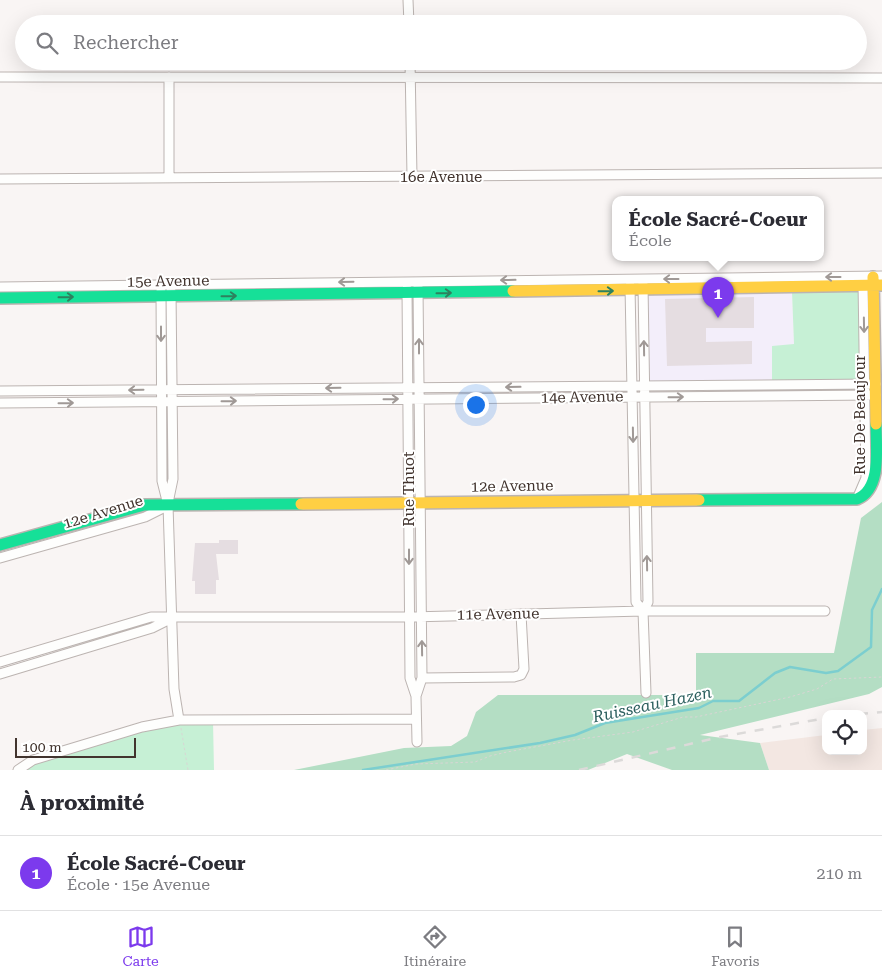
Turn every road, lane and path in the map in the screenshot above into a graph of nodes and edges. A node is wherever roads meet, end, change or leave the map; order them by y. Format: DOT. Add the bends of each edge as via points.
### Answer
graph roads {
  1 [pos="408,0"];
  2 [pos="409,15"];
  3 [pos="410,70"];
  4 [pos="0,77"];
  5 [pos="169,77"];
  6 [pos="410,78"];
  7 [pos="882,78"];
  8 [pos="882,173"];
  9 [pos="412,177"];
  10 [pos="169,178"];
  11 [pos="0,179"];
  12 [pos="773,277"];
  13 [pos="718,278"];
  14 [pos="630,279"];
  15 [pos="643,279"];
  16 [pos="528,280"];
  17 [pos="407,281"];
  18 [pos="418,281"];
  19 [pos="873,281"];
  20 [pos="0,287"];
  21 [pos="291,289"];
  22 [pos="774,289"];
  23 [pos="718,290"];
  24 [pos="166,291"];
  25 [pos="630,291"];
  26 [pos="643,291"];
  27 [pos="46,292"];
  28 [pos="527,292"];
  29 [pos="413,293"];
  30 [pos="0,298"];
  31 [pos="632,386"];
  32 [pos="645,386"];
  33 [pos="408,388"];
  34 [pos="419,388"];
  35 [pos="287,389"];
  36 [pos="871,389"];
  37 [pos="161,390"];
  38 [pos="172,390"];
  39 [pos="0,391"];
  40 [pos="43,391"];
  41 [pos="632,397"];
  42 [pos="645,397"];
  43 [pos="408,399"];
  44 [pos="419,399"];
  45 [pos="288,400"];
  46 [pos="172,401"];
  47 [pos="161,402"];
  48 [pos="0,403"];
  49 [pos="44,403"];
  50 [pos="857,499"];
  51 [pos="634,500"];
  52 [pos="646,500"];
  53 [pos="414,502"];
  54 [pos="168,506"];
  55 [pos="43,533"];
  56 [pos="0,545"];
  57 [pos="46,545"];
  58 [pos="0,558"];
  59 [pos="643,611"];
  60 [pos="825,611"];
  61 [pos="522,614"];
  62 [pos="410,616"];
  63 [pos="421,616"];
  64 [pos="170,618"];
  65 [pos="63,643"];
  66 [pos="66,654"];
  67 [pos="0,662"];
  68 [pos="0,674"];
  69 [pos="882,677"];
  70 [pos="422,678"];
  71 [pos="646,693"];
  72 [pos="416,696"];
  73 [pos="416,719"];
  74 [pos="179,720"];
  75 [pos="417,742"];
  76 [pos="18,770"];
  77 [pos="188,770"];
  78 [pos="386,770"];
  1 -- 2 [label="street"];
  3 -- 6 [label="street"];
  4 -- 5 [label="street"];
  5 -- 6 [label="street"];
  5 -- 10 [label="street"];
  6 -- 7 [label="street"];
  6 -- 9 [label="street"];
  8 -- 9 [label="street, 16e Avenue"];
  9 -- 10 [label="street, 16e Avenue"];
  10 -- 11 [label="street, 16e Avenue"];
  12 -- 13 [label="street, 15e Avenue"];
  19 -- 12 [label="street, 15e Avenue, one-way"];
  12 -- 22 [label="street"];
  13 -- 15 [label="street, 15e Avenue, one-way"];
  13 -- 23 [label="street"];
  14 -- 15 [label="street, 15e Avenue"];
  14 -- 16 [label="street, 15e Avenue"];
  14 -- 25 [label="street"];
  15 -- 26 [label="street"];
  16 -- 18 [label="street, 15e Avenue, one-way"];
  16 -- 28 [label="street"];
  17 -- 18 [label="street, 15e Avenue"];
  17 -- 21 [label="street, 15e Avenue, one-way"];
  17 -- 29 [label="street, Rue Thuot"];
  18 -- 29 [label="street, Rue Thuot"];
  19 -- 22 [label="street, 15e Avenue"];
  19 -- 36 [label="street, Rue De Beaujour"];
  20 -- 27 [label="street, 15e Avenue"];
  21 -- 24 [label="street, 15e Avenue"];
  21 -- 29 [label="street, 15e Avenue"];
  22 -- 23 [label="street, 15e Avenue"];
  23 -- 26 [label="street, 15e Avenue"];
  24 -- 27 [label="street, 15e Avenue"];
  24 -- 37 [label="street, one-way"];
  24 -- 38 [label="street"];
  25 -- 26 [label="street, 15e Avenue"];
  28 -- 25 [label="street, 15e Avenue, one-way"];
  25 -- 31 [label="street"];
  32 -- 26 [label="street, one-way"];
  27 -- 30 [label="street, 15e Avenue"];
  29 -- 28 [label="street, 15e Avenue, one-way"];
  29 -- 33 [label="street, Rue Thuot"];
  34 -- 29 [label="street, Rue Thuot, one-way"];
  31 -- 32 [label="street, 14e Avenue"];
  31 -- 34 [label="street, 14e Avenue, one-way"];
  31 -- 41 [label="street"];
  32 -- 36 [label="street, 14e Avenue"];
  32 -- 42 [label="street"];
  33 -- 34 [label="street, 14e Avenue"];
  33 -- 35 [label="street, 14e Avenue, one-way"];
  33 -- 43 [label="street, Rue Thuot"];
  34 -- 44 [label="street, Rue Thuot"];
  35 -- 38 [label="street, 14e Avenue"];
  35 -- 45 [label="street"];
  42 -- 36 [label="street, 14e Avenue, one-way"];
  36 -- 50 [label="street, Rue De Beaujour" via="877,476 869,495"];
  37 -- 38 [label="street, 14e Avenue"];
  37 -- 40 [label="street, 14e Avenue, one-way"];
  37 -- 47 [label="street"];
  38 -- 46 [label="street"];
  39 -- 40 [label="street, 14e Avenue"];
  40 -- 49 [label="street"];
  41 -- 42 [label="street, 14e Avenue"];
  41 -- 44 [label="street, 14e Avenue"];
  41 -- 51 [label="street, one-way"];
  42 -- 52 [label="street"];
  43 -- 44 [label="street, 14e Avenue"];
  45 -- 43 [label="street, 14e Avenue, one-way"];
  43 -- 53 [label="street, Rue Thuot"];
  44 -- 53 [label="street, Rue Thuot"];
  46 -- 45 [label="street, 14e Avenue, one-way"];
  46 -- 47 [label="street, 14e Avenue"];
  46 -- 54 [label="street" via="173,479"];
  49 -- 47 [label="street, 14e Avenue, one-way"];
  47 -- 54 [label="street" via="162,481"];
  48 -- 49 [label="street, 14e Avenue"];
  50 -- 52 [label="street, 12e Avenue"];
  51 -- 52 [label="street, 12e Avenue"];
  51 -- 53 [label="street, 12e Avenue"];
  51 -- 59 [label="street" via="636,602"];
  59 -- 52 [label="street, one-way" via="648,602"];
  53 -- 54 [label="street, 12e Avenue"];
  53 -- 62 [label="street, Rue Thuot, one-way"];
  53 -- 63 [label="street, Rue Thuot"];
  54 -- 55 [label="street, 12e Avenue" via="144,505"];
  54 -- 57 [label="street, 12e Avenue" via="144,517"];
  54 -- 64 [label="street"];
  55 -- 56 [label="street, 12e Avenue"];
  55 -- 57 [label="street, 12e Avenue"];
  57 -- 58 [label="street, 12e Avenue"];
  59 -- 60 [label="street, 11e Avenue"];
  59 -- 61 [label="street, 11e Avenue"];
  59 -- 71 [label="street"];
  61 -- 63 [label="street, 11e Avenue"];
  61 -- 70 [label="street" via="524,669 521,675"];
  62 -- 63 [label="street, 11e Avenue"];
  62 -- 64 [label="street, 11e Avenue"];
  62 -- 72 [label="street, Rue Thuot" via="410,678"];
  70 -- 63 [label="street, Rue Thuot, one-way"];
  64 -- 65 [label="street, 11e Avenue" via="151,617"];
  64 -- 66 [label="street, 11e Avenue" via="152,628"];
  64 -- 74 [label="street"];
  65 -- 66 [label="street"];
  65 -- 67 [label="street, 11e Avenue"];
  66 -- 68 [label="street, 11e Avenue"];
  69 -- 78 [label="path" via="834,679 817,689 790,697 696,717 682,717 633,732 490,756 475,762 416,764"];
  70 -- 72 [label="street, Rue Thuot"];
  72 -- 73 [label="street, Rue Thuot"];
  73 -- 74 [label="street"];
  73 -- 75 [label="street, Rue Thuot"];
  74 -- 76 [label="street" via="142,727 34,760"];
  74 -- 77 [label="path"];
}
